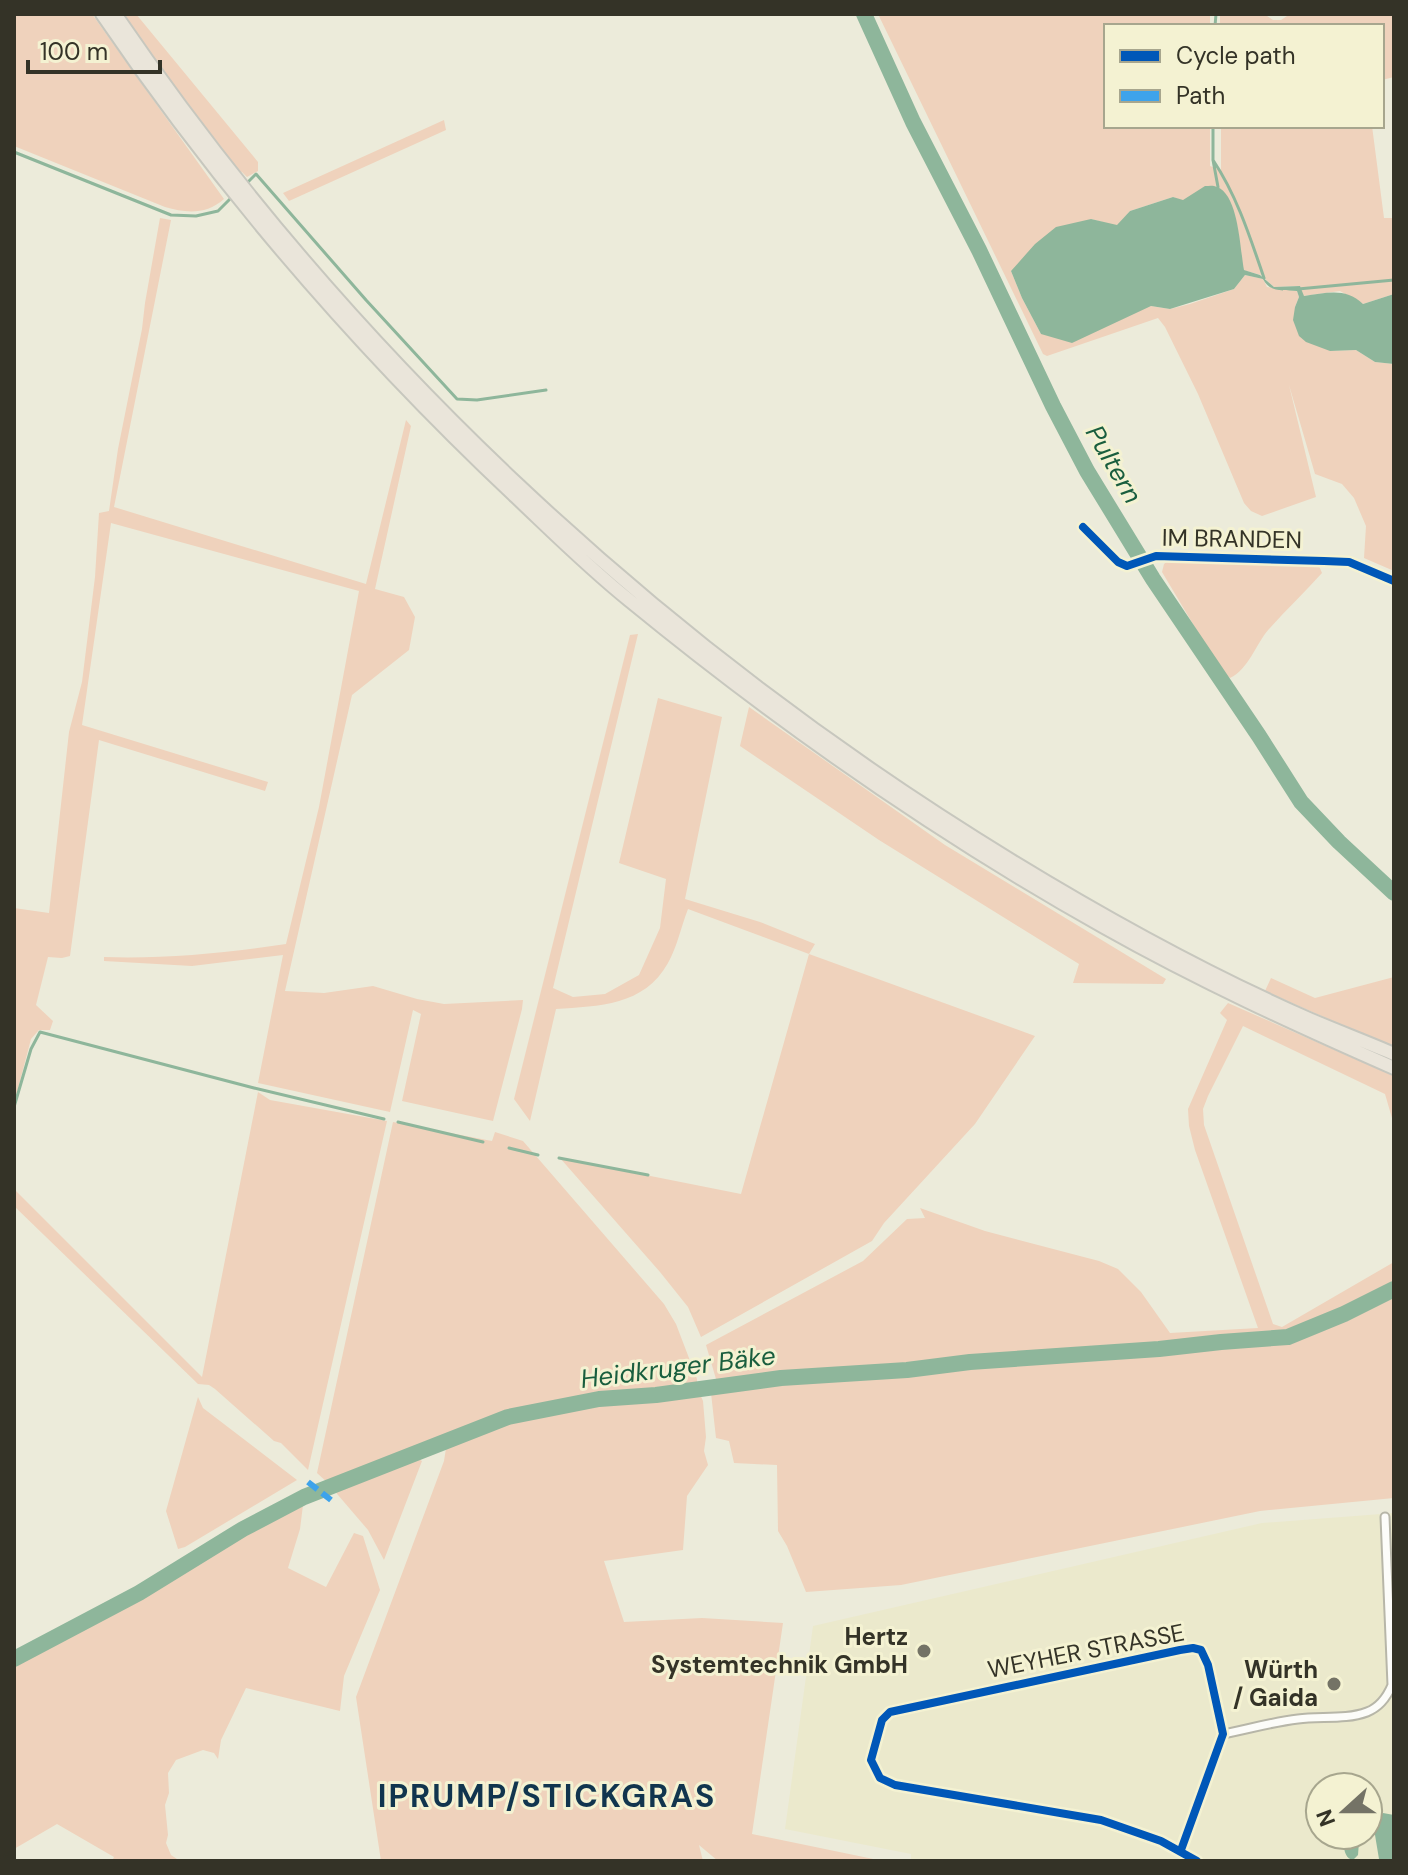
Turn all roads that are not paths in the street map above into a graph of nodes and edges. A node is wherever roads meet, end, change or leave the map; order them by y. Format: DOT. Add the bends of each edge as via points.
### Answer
graph roads {
  1 [pos="102,14"];
  2 [pos="115,14"];
  3 [pos="231,181"];
  4 [pos="247,200"];
  5 [pos="1083,527"];
  6 [pos="1394,581"];
  7 [pos="1394,1054"];
  8 [pos="1394,1068"];
  9 [pos="1385,1517"];
  10 [pos="1391,1594"];
  11 [pos="1223,1734"];
  12 [pos="1181,1850"];
  13 [pos="1197,1861"];
  1 -- 3 [label="highway"];
  2 -- 3 [label="highway"];
  3 -- 4 [label="highway"];
  4 -- 7 [label="highway" via="483,452 624,582 726,665 865,766 1049,883 1201,966"];
  4 -- 8 [label="highway" via="318,292 476,460 627,599 759,702 923,817 1095,922 1196,976"];
  5 -- 6 [label="street, IM BRANDEN" via="1127,566 1156,556 1349,562"];
  9 -- 10 [label="street"];
  10 -- 11 [label="street" via="1392,1685 1379,1706 1358,1715 1298,1719"];
  11 -- 12 [label="street"];
  11 -- 12 [label="street, WEYHER STRASSE" via="1205,1655 1193,1648 890,1712 882,1720 871,1760 880,1778 895,1785 1101,1820"];
  12 -- 13 [label="street"];
}
